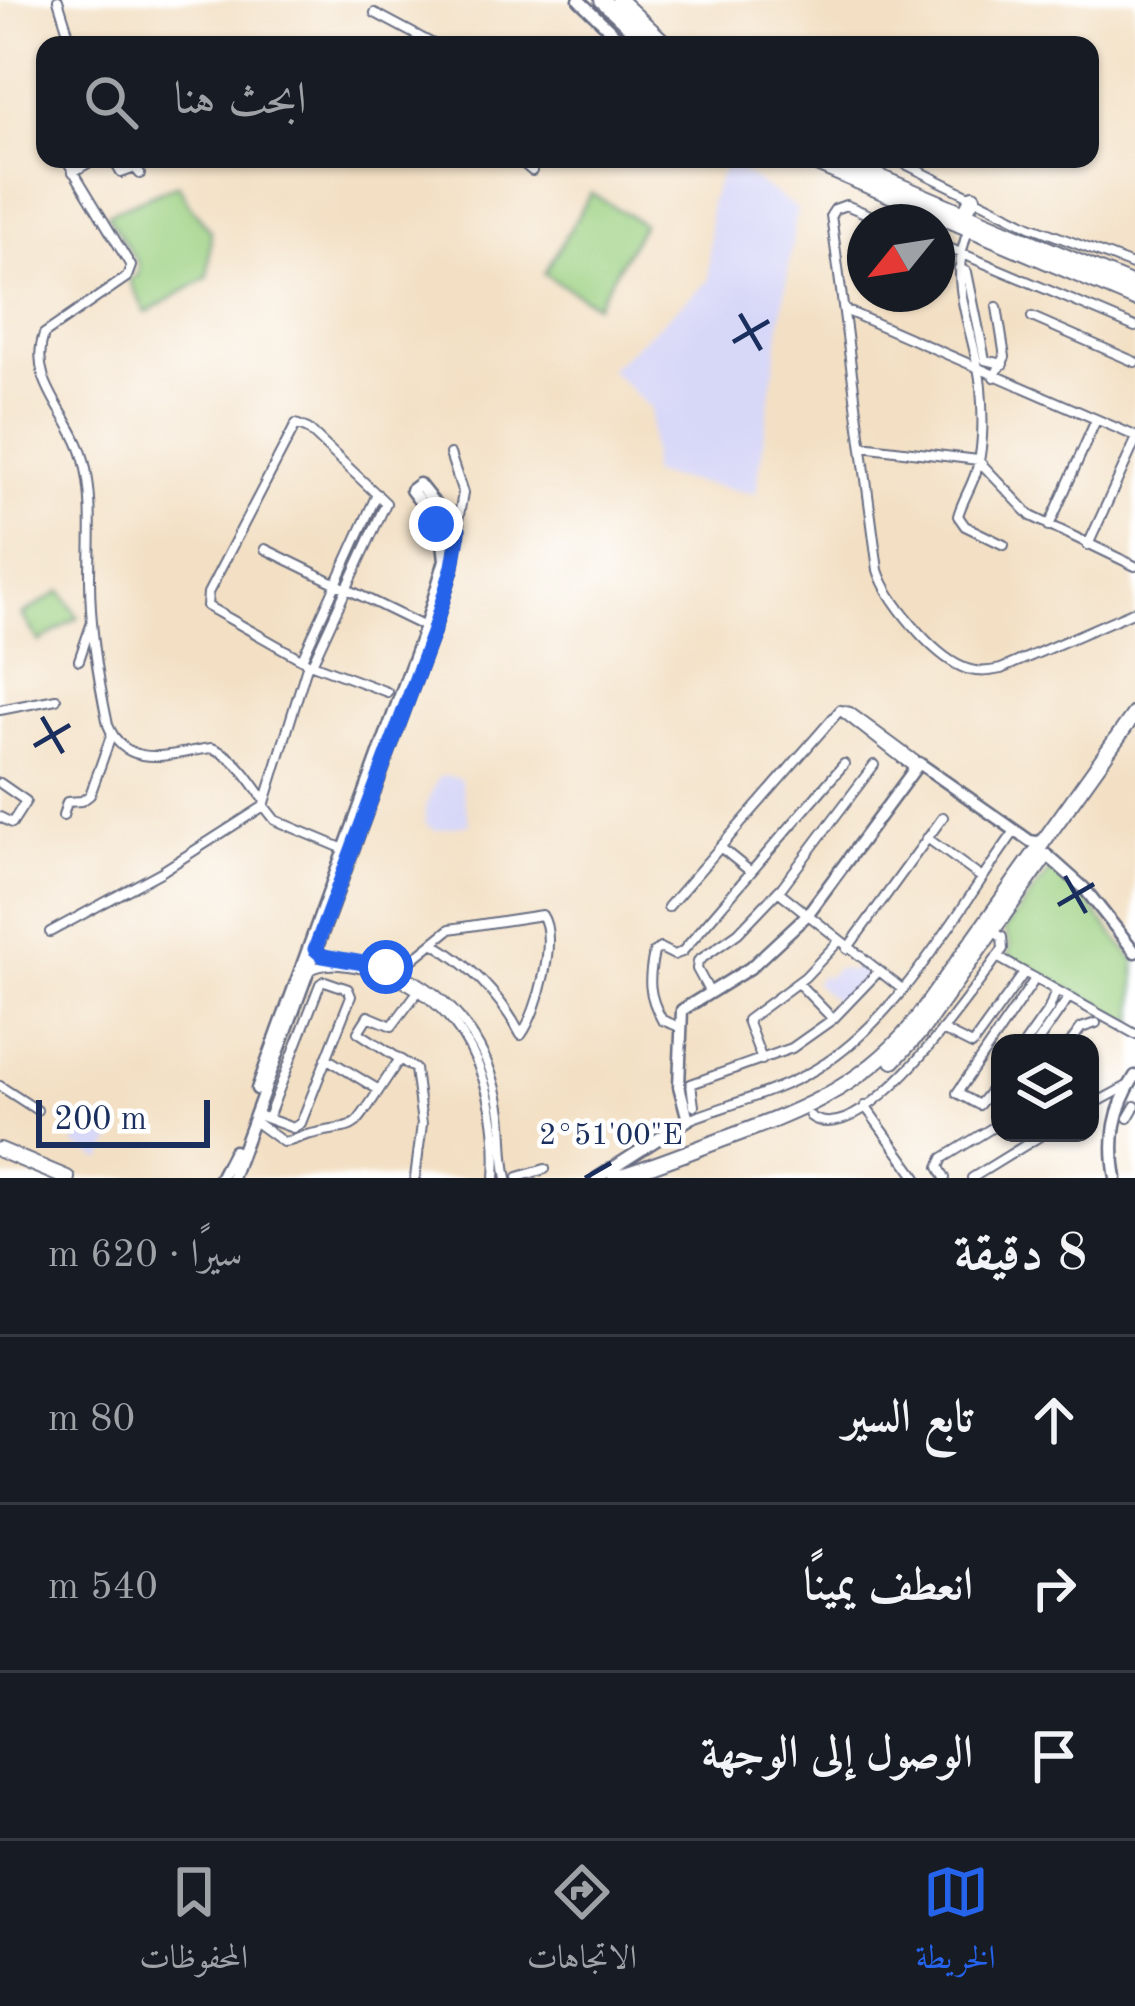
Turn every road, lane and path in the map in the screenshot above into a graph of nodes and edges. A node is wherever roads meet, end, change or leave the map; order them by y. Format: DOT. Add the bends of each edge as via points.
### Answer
graph roads {
  1 [pos="58,0"];
  2 [pos="579,0"];
  3 [pos="602,0"];
  4 [pos="619,0"];
  5 [pos="376,13"];
  6 [pos="69,36"];
  7 [pos="418,36"];
  8 [pos="617,36"];
  9 [pos="640,36"];
  10 [pos="657,36"];
  11 [pos="71,168"];
  12 [pos="80,168"];
  13 [pos="136,168"];
  14 [pos="828,168"];
  15 [pos="856,168"];
  16 [pos="913,168"];
  17 [pos="73,172"];
  18 [pos="140,174"];
  19 [pos="973,197"];
  20 [pos="847,205"];
  21 [pos="967,222"];
  22 [pos="955,251"];
  23 [pos="959,253"];
  24 [pos="1135,266"];
  25 [pos="959,268"];
  26 [pos="1135,286"];
  27 [pos="1135,299"];
  28 [pos="997,307"];
  29 [pos="844,310"];
  30 [pos="1033,317"];
  31 [pos="1135,327"];
  32 [pos="1135,362"];
  33 [pos="1003,364"];
  34 [pos="977,370"];
  35 [pos="994,377"];
  36 [pos="1096,420"];
  37 [pos="1135,439"];
  38 [pos="862,446"];
  39 [pos="450,454"];
  40 [pos="978,460"];
  41 [pos="377,494"];
  42 [pos="450,526"];
  43 [pos="1048,526"];
  44 [pos="443,543"];
  45 [pos="1004,544"];
  46 [pos="1088,545"];
  47 [pos="265,548"];
  48 [pos="1135,566"];
  49 [pos="342,586"];
  50 [pos="1135,611"];
  51 [pos="93,619"];
  52 [pos="425,627"];
  53 [pos="79,661"];
  54 [pos="308,662"];
  55 [pos="387,692"];
  56 [pos="56,699"];
  57 [pos="0,710"];
  58 [pos="1135,713"];
  59 [pos="1135,729"];
  60 [pos="112,734"];
  61 [pos="844,764"];
  62 [pos="874,765"];
  63 [pos="917,766"];
  64 [pos="0,783"];
  65 [pos="264,802"];
  66 [pos="63,816"];
  67 [pos="0,817"];
  68 [pos="943,817"];
  69 [pos="1014,833"];
  70 [pos="927,838"];
  71 [pos="720,847"];
  72 [pos="344,849"];
  73 [pos="1042,851"];
  74 [pos="752,872"];
  75 [pos="982,878"];
  76 [pos="778,891"];
  77 [pos="668,908"];
  78 [pos="807,915"];
  79 [pos="992,931"];
  80 [pos="50,932"];
  81 [pos="839,941"];
  82 [pos="433,943"];
  83 [pos="315,949"];
  84 [pos="847,949"];
  85 [pos="1135,952"];
  86 [pos="997,957"];
  87 [pos="307,971"];
  88 [pos="398,972"];
  89 [pos="878,973"];
  90 [pos="1024,974"];
  91 [pos="1035,979"];
  92 [pos="798,983"];
  93 [pos="902,989"];
  94 [pos="1056,990"];
  95 [pos="419,991"];
  96 [pos="710,993"];
  97 [pos="1069,997"];
  98 [pos="833,1019"];
  99 [pos="1096,1023"];
  100 [pos="680,1027"];
  101 [pos="942,1030"];
  102 [pos="997,1034"];
  103 [pos="1031,1034"];
  104 [pos="1043,1034"];
  105 [pos="1076,1034"];
  106 [pos="1135,1034"];
  107 [pos="991,1042"];
  108 [pos="326,1058"];
  109 [pos="399,1060"];
  110 [pos="762,1060"];
  111 [pos="1132,1080"];
  112 [pos="0,1086"];
  113 [pos="379,1090"];
  114 [pos="991,1096"];
  115 [pos="1103,1099"];
  116 [pos="1099,1101"];
  117 [pos="1118,1105"];
  118 [pos="694,1106"];
  119 [pos="865,1106"];
  120 [pos="1135,1106"];
  121 [pos="37,1110"];
  122 [pos="259,1117"];
  123 [pos="810,1117"];
  124 [pos="1129,1118"];
  125 [pos="688,1120"];
  126 [pos="991,1129"];
  127 [pos="1030,1142"];
  128 [pos="0,1150"];
  129 [pos="0,1160"];
  130 [pos="545,1169"];
  131 [pos="514,1176"];
  132 [pos="40,1178"];
  133 [pos="67,1178"];
  134 [pos="220,1178"];
  135 [pos="232,1178"];
  136 [pos="415,1178"];
  137 [pos="495,1178"];
  138 [pos="597,1178"];
  139 [pos="615,1178"];
  140 [pos="640,1178"];
  141 [pos="917,1178"];
  142 [pos="945,1178"];
  143 [pos="971,1178"];
  144 [pos="1119,1178"];
  1 -- 6 [label="street"];
  2 -- 8 [label="street"];
  3 -- 9 [label="main road"];
  4 -- 10 [label="main road"];
  5 -- 7 [label="street"];
  11 -- 17 [label="street"];
  12 -- 17 [label="street"];
  13 -- 18 [label="street"];
  14 -- 21 [label="main road"];
  15 -- 21 [label="main road"];
  16 -- 19 [label="street"];
  17 -- 51 [label="street" via="131,266 44,334 38,363 79,442 90,487"];
  19 -- 21 [label="main road"];
  19 -- 24 [label="street"];
  20 -- 29 [label="street" via="832,212"];
  21 -- 23 [label="street"];
  21 -- 26 [label="main road"];
  21 -- 27 [label="main road"];
  22 -- 23 [label="street"];
  23 -- 25 [label="street"];
  23 -- 31 [label="street"];
  25 -- 33 [label="street" via="968,274 985,360"];
  25 -- 34 [label="street"];
  28 -- 33 [label="street"];
  29 -- 34 [label="street"];
  29 -- 38 [label="street"];
  30 -- 32 [label="street"];
  33 -- 35 [label="street"];
  34 -- 35 [label="street"];
  34 -- 40 [label="street"];
  35 -- 36 [label="street"];
  36 -- 37 [label="street"];
  36 -- 43 [label="street"];
  37 -- 46 [label="street"];
  38 -- 40 [label="street"];
  38 -- 50 [label="street" via="883,585 952,661 980,672 1001,669"];
  39 -- 42 [label="street" via="463,494"];
  40 -- 43 [label="street"];
  40 -- 45 [label="street" via="959,519"];
  41 -- 49 [label="street"];
  41 -- 49 [label="street" via="386,502"];
  41 -- 54 [label="street" via="296,424 208,593 214,612"];
  42 -- 44 [label="street"];
  42 -- 44 [label="street" via="435,535"];
  42 -- 83 [label="street" via="453,566 433,633"];
  43 -- 46 [label="street"];
  44 -- 52 [label="street"];
  46 -- 48 [label="street"];
  47 -- 49 [label="street"];
  49 -- 52 [label="street"];
  49 -- 54 [label="street"];
  51 -- 53 [label="street"];
  51 -- 60 [label="street"];
  52 -- 72 [label="street"];
  54 -- 55 [label="street"];
  54 -- 65 [label="street"];
  56 -- 57 [label="street"];
  58 -- 73 [label="main road"];
  59 -- 73 [label="main road"];
  60 -- 65 [label="street" via="136,756 221,751"];
  60 -- 66 [label="street" via="88,798 67,802"];
  61 -- 74 [label="street"];
  62 -- 76 [label="street"];
  63 -- 69 [label="street"];
  63 -- 71 [label="street" via="840,710"];
  63 -- 78 [label="street"];
  64 -- 67 [label="street" via="26,801 12,823"];
  65 -- 72 [label="street" via="274,820"];
  65 -- 80 [label="street"];
  68 -- 70 [label="street"];
  69 -- 73 [label="street"];
  69 -- 75 [label="street"];
  70 -- 75 [label="street"];
  70 -- 84 [label="street"];
  71 -- 74 [label="street"];
  71 -- 77 [label="street"];
  72 -- 134 [label="street"];
  73 -- 79 [label="main road"];
  73 -- 85 [label="street" via="1092,896"];
  73 -- 139 [label="main road" via="911,1027 864,1074 793,1114"];
  74 -- 100 [label="street" via="681,953 654,952 649,994 662,1020"];
  75 -- 93 [label="street"];
  76 -- 78 [label="street"];
  76 -- 96 [label="street" via="700,958"];
  78 -- 81 [label="street"];
  78 -- 96 [label="street"];
  79 -- 86 [label="street" via="1004,940"];
  79 -- 123 [label="main road" via="904,1050"];
  81 -- 84 [label="street"];
  81 -- 92 [label="street"];
  82 -- 82 [label="street" via="450,929 545,917 539,997 521,1035 483,981"];
  82 -- 88 [label="street"];
  83 -- 87 [label="street"];
  83 -- 88 [label="street"];
  84 -- 89 [label="street"];
  86 -- 90 [label="street"];
  86 -- 101 [label="street"];
  87 -- 95 [label="street" via="320,964 360,968"];
  87 -- 122 [label="street"];
  88 -- 131 [label="street" via="441,997 487,1061"];
  89 -- 93 [label="street"];
  89 -- 98 [label="street"];
  90 -- 91 [label="street"];
  90 -- 101 [label="street" via="972,1046"];
  91 -- 94 [label="street"];
  91 -- 102 [label="street"];
  92 -- 98 [label="street"];
  92 -- 110 [label="street" via="747,1022"];
  93 -- 125 [label="street" via="862,1034 814,1070"];
  94 -- 97 [label="street"];
  94 -- 103 [label="street"];
  95 -- 109 [label="street" via="392,1026 368,1016 358,1029"];
  95 -- 137 [label="street" via="446,1012 479,1064 492,1108"];
  96 -- 100 [label="street" via="684,1006"];
  97 -- 104 [label="street"];
  97 -- 106 [label="street"];
  98 -- 110 [label="street"];
  99 -- 105 [label="street"];
  100 -- 125 [label="street" via="679,1086"];
  101 -- 119 [label="street"];
  107 -- 114 [label="street" via="957,1091 976,1105"];
  108 -- 113 [label="street"];
  108 -- 122 [label="street" via="298,1127"];
  108 -- 122 [label="street" via="351,992 326,981"];
  109 -- 113 [label="street"];
  109 -- 136 [label="street" via="415,1069 419,1093"];
  110 -- 118 [label="street" via="693,1084"];
  111 -- 115 [label="street"];
  111 -- 117 [label="street"];
  111 -- 144 [label="street" via="1118,1134"];
  112 -- 121 [label="street"];
  113 -- 122 [label="street" via="343,1131 284,1142"];
  115 -- 116 [label="street"];
  115 -- 117 [label="street"];
  117 -- 144 [label="street" via="1112,1148"];
  119 -- 123 [label="street" via="832,1125"];
  119 -- 141 [label="street"];
  120 -- 124 [label="street"];
  122 -- 135 [label="street"];
  123 -- 140 [label="main road"];
  125 -- 138 [label="street"];
  126 -- 142 [label="street" via="943,1158"];
  127 -- 143 [label="street"];
  128 -- 133 [label="main road"];
  129 -- 132 [label="main road"];
  130 -- 131 [label="street"];
}
